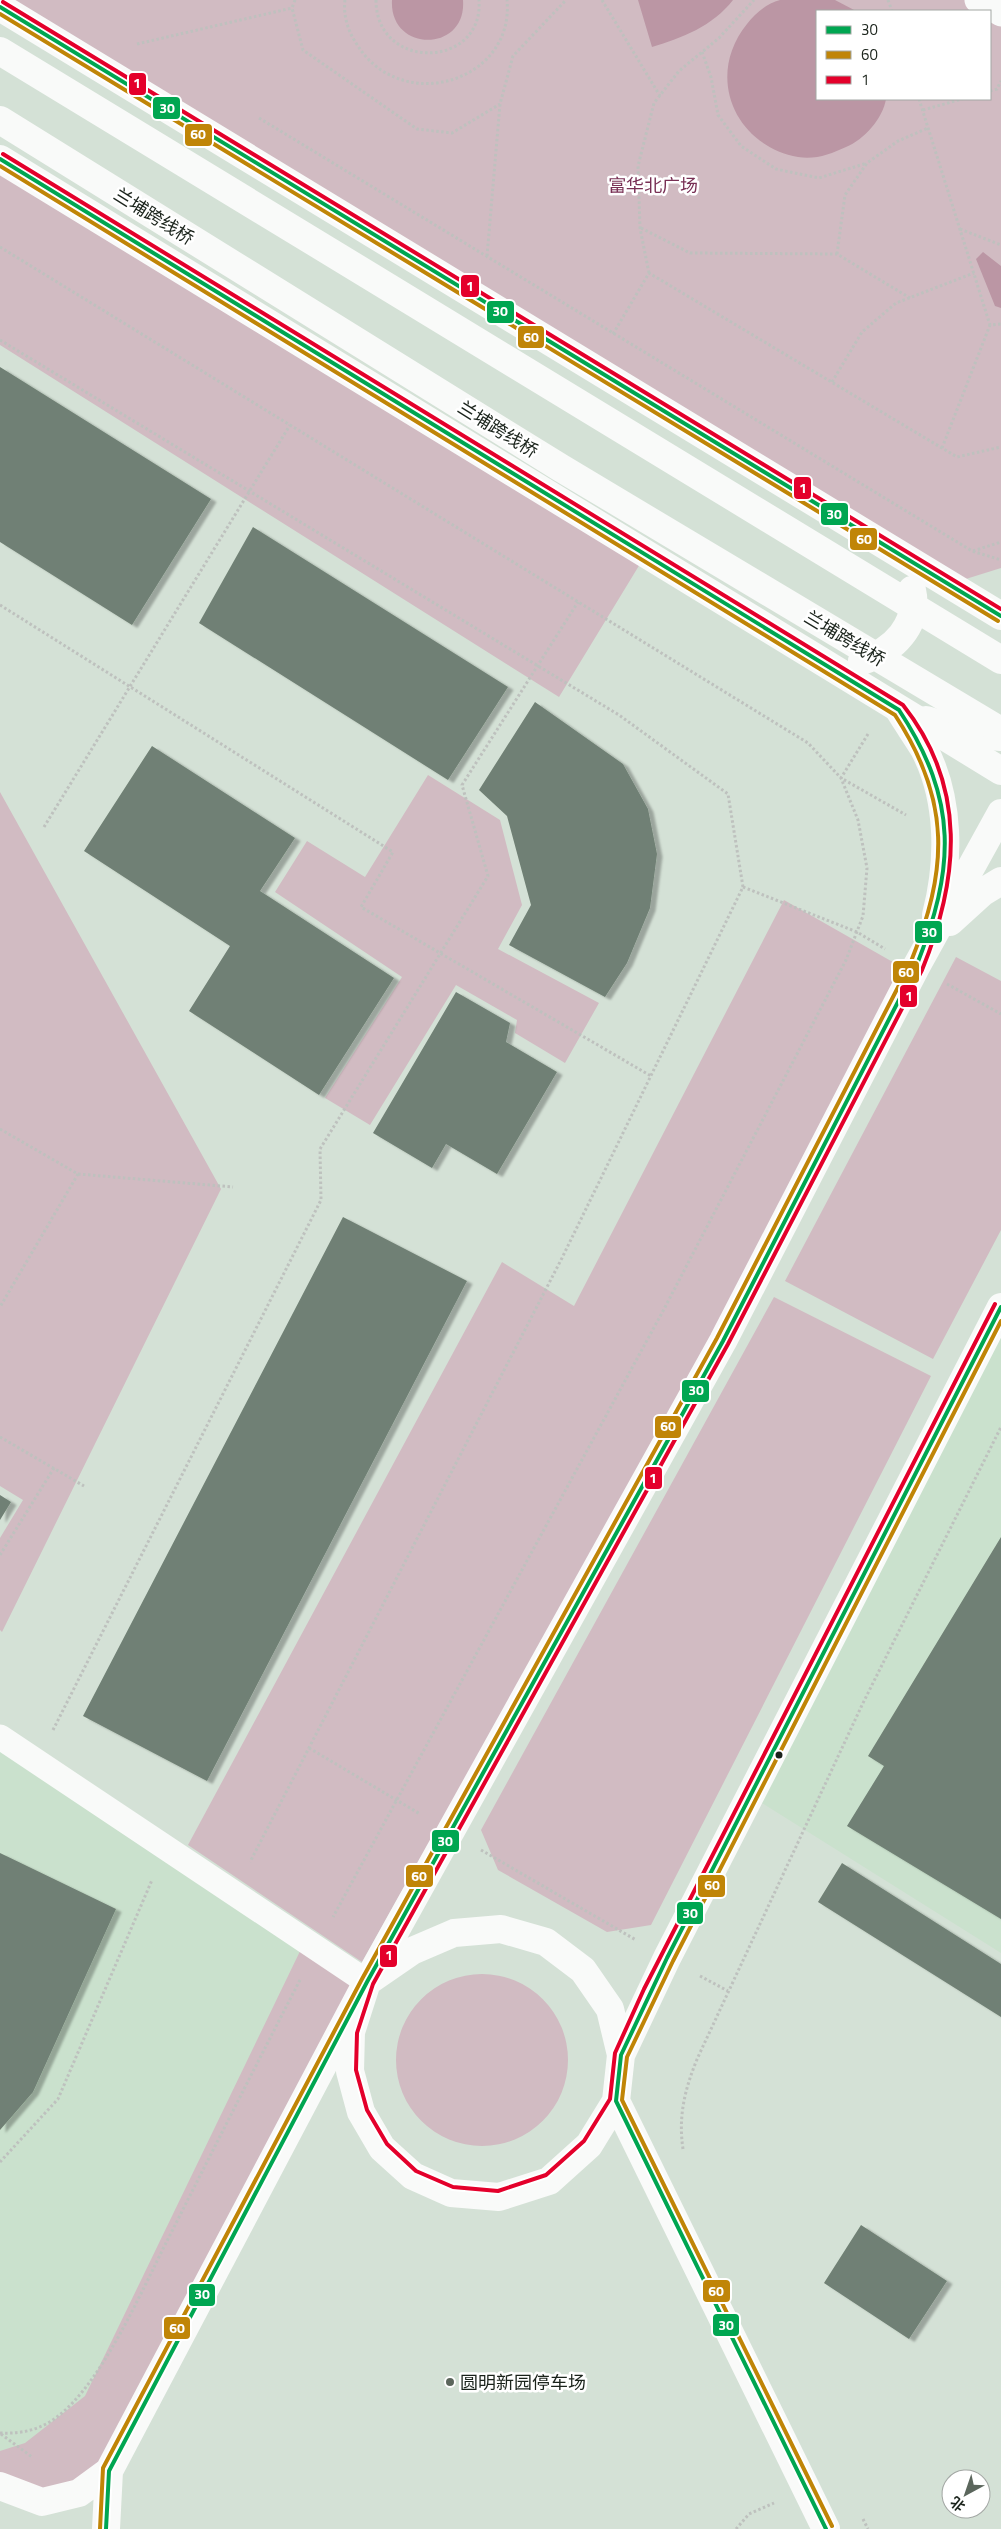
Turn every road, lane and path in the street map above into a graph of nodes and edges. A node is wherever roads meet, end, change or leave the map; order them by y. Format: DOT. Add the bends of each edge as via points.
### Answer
graph roads {
  1 [pos="295,0"];
  2 [pos="344,0"];
  3 [pos="376,0"];
  4 [pos="478,0"];
  5 [pos="507,0"];
  6 [pos="566,0"];
  7 [pos="602,0"];
  8 [pos="754,0"];
  9 [pos="978,0"];
  10 [pos="0,8"];
  11 [pos="292,8"];
  12 [pos="1001,14"];
  13 [pos="129,39"];
  14 [pos="137,44"];
  15 [pos="145,49"];
  16 [pos="0,52"];
  17 [pos="702,52"];
  18 [pos="1001,81"];
  19 [pos="991,91"];
  20 [pos="660,96"];
  21 [pos="920,100"];
  22 [pos="958,100"];
  23 [pos="500,104"];
  24 [pos="923,110"];
  25 [pos="254,115"];
  26 [pos="0,120"];
  27 [pos="928,128"];
  28 [pos="0,159"];
  29 [pos="867,163"];
  30 [pos="640,228"];
  31 [pos="959,228"];
  32 [pos="1001,245"];
  33 [pos="0,247"];
  34 [pos="837,254"];
  35 [pos="487,257"];
  36 [pos="649,273"];
  37 [pos="974,273"];
  38 [pos="910,298"];
  39 [pos="1001,324"];
  40 [pos="990,325"];
  41 [pos="613,334"];
  42 [pos="0,340"];
  43 [pos="832,382"];
  44 [pos="290,425"];
  45 [pos="1001,447"];
  46 [pos="942,448"];
  47 [pos="250,491"];
  48 [pos="1001,542"];
  49 [pos="884,544"];
  50 [pos="972,551"];
  51 [pos="1001,560"];
  52 [pos="952,586"];
  53 [pos="1001,601"];
  54 [pos="578,602"];
  55 [pos="0,606"];
  56 [pos="1001,616"];
  57 [pos="817,659"];
  58 [pos="1001,660"];
  59 [pos="537,666"];
  60 [pos="131,687"];
  61 [pos="899,710"];
  62 [pos="1001,731"];
  63 [pos="1001,736"];
  64 [pos="1001,771"];
  65 [pos="1001,813"];
  66 [pos="1001,825"];
  67 [pos="44,827"];
  68 [pos="982,848"];
  69 [pos="1001,881"];
  70 [pos="743,886"];
  71 [pos="857,932"];
  72 [pos="441,953"];
  73 [pos="916,967"];
  74 [pos="1001,1014"];
  75 [pos="651,1076"];
  76 [pos="0,1129"];
  77 [pos="78,1174"];
  78 [pos="233,1187"];
  79 [pos="0,1307"];
  80 [pos="1001,1307"];
  81 [pos="1001,1427"];
  82 [pos="0,1436"];
  83 [pos="54,1468"];
  84 [pos="84,1486"];
  85 [pos="0,1555"];
  86 [pos="0,1737"];
  87 [pos="309,1748"];
  88 [pos="37,1762"];
  89 [pos="397,1800"];
  90 [pos="451,1832"];
  91 [pos="166,1848"];
  92 [pos="234,1893"];
  93 [pos="316,1948"];
  94 [pos="667,1958"];
  95 [pos="367,1982"];
  96 [pos="728,1991"];
  97 [pos="621,2055"];
  98 [pos="616,2101"];
  99 [pos="683,2151"];
  100 [pos="0,2162"];
  101 [pos="0,2433"];
  102 [pos="109,2471"];
  103 [pos="0,2486"];
  104 [pos="860,2513"];
  105 [pos="106,2529"];
  106 [pos="826,2529"];
  107 [pos="868,2529"];
  1 -- 11 [label="path"];
  2 -- 5 [label="path" via="349,32 362,54 382,72 406,82 434,85 462,77 485,61 501,38 508,10"];
  3 -- 4 [label="path" via="386,33 397,44 414,52 431,54 449,50 464,40 474,26"];
  6 -- 23 [label="path" via="513,56"];
  7 -- 20 [label="path"];
  8 -- 17 [label="path"];
  9 -- 12 [label="lane"];
  10 -- 49 [label="main road"];
  11 -- 14 [label="path"];
  11 -- 23 [label="path" via="303,50 417,129 452,134"];
  13 -- 14 [label="path"];
  14 -- 15 [label="path"];
  16 -- 58 [label="main road"];
  17 -- 20 [label="path" via="679,71"];
  17 -- 29 [label="path" via="711,76 718,115 740,146 776,169 819,178"];
  18 -- 19 [label="path" via="997,89"];
  20 -- 30 [label="path" via="654,103 638,166"];
  21 -- 24 [label="path"];
  22 -- 24 [label="path"];
  23 -- 35 [label="path"];
  24 -- 27 [label="path"];
  25 -- 35 [label="path"];
  26 -- 62 [label="main road, 兰埔跨线桥" via="569,473"];
  27 -- 29 [label="path" via="898,141"];
  27 -- 31 [label="path"];
  28 -- 57 [label="main road"];
  29 -- 34 [label="path" via="845,195"];
  30 -- 34 [label="path" via="690,253"];
  30 -- 36 [label="path"];
  31 -- 32 [label="path"];
  31 -- 37 [label="path"];
  33 -- 44 [label="path"];
  34 -- 38 [label="path"];
  35 -- 41 [label="path"];
  36 -- 41 [label="path"];
  36 -- 43 [label="path"];
  37 -- 38 [label="path"];
  37 -- 40 [label="path"];
  38 -- 43 [label="path" via="896,303 862,332"];
  39 -- 40 [label="path"];
  40 -- 46 [label="path"];
  41 -- 50 [label="path"];
  42 -- 47 [label="path"];
  43 -- 46 [label="path"];
  44 -- 47 [label="path"];
  44 -- 54 [label="path"];
  45 -- 46 [label="path" via="956,456"];
  47 -- 59 [label="path"];
  47 -- 60 [label="path"];
  48 -- 50 [label="path"];
  49 -- 52 [label="main road"];
  49 -- 57 [label="main road" via="900,562 912,589 915,602 909,624 894,644 869,659 836,665"];
  50 -- 51 [label="path"];
  52 -- 53 [label="main road"];
  52 -- 56 [label="main road"];
  54 -- 59 [label="path"];
  54 -- 71 [label="path" via="808,743 841,778 858,820 867,868 863,916"];
  55 -- 60 [label="path"];
  57 -- 61 [label="main road"];
  59 -- 70 [label="path" via="619,715 728,794"];
  59 -- 72 [label="path" via="462,785 488,876"];
  60 -- 67 [label="path"];
  60 -- 72 [label="path" via="393,852 361,907"];
  61 -- 63 [label="main road" via="944,727 978,735"];
  61 -- 64 [label="main road"];
  61 -- 73 [label="main road" via="924,751 938,787 946,853 932,930"];
  65 -- 68 [label="main road"];
  66 -- 68 [label="main road"];
  68 -- 73 [label="main road"];
  69 -- 73 [label="main road" via="961,910"];
  70 -- 71 [label="path"];
  70 -- 75 [label="path"];
  71 -- 73 [label="path"];
  71 -- 89 [label="path" via="841,969 664,1311"];
  72 -- 75 [label="path"];
  72 -- 88 [label="path" via="320,1149 321,1200"];
  73 -- 74 [label="path"];
  73 -- 90 [label="main road" via="723,1341"];
  75 -- 87 [label="path" via="562,1258"];
  76 -- 77 [label="path"];
  77 -- 78 [label="path"];
  77 -- 79 [label="path"];
  80 -- 94 [label="main road"];
  81 -- 96 [label="path" via="862,1705"];
  82 -- 83 [label="path"];
  83 -- 84 [label="path"];
  83 -- 85 [label="path"];
  86 -- 88 [label="lane"];
  87 -- 89 [label="path"];
  87 -- 92 [label="path"];
  88 -- 91 [label="lane"];
  89 -- 90 [label="path"];
  89 -- 93 [label="path"];
  90 -- 94 [label="path"];
  90 -- 95 [label="main road"];
  91 -- 92 [label="lane"];
  91 -- 100 [label="path" via="58,2099"];
  92 -- 93 [label="lane"];
  93 -- 95 [label="lane"];
  93 -- 101 [label="path" via="98,2370 57,2417 31,2431"];
  94 -- 96 [label="path"];
  94 -- 97 [label="main road"];
  95 -- 97 [label="main road" via="412,1951 454,1933 501,1929 546,1942 583,1970 610,2009"];
  95 -- 98 [label="main road" via="351,2032 350,2071 361,2112 382,2148 413,2176 451,2193 499,2196 549,2181 589,2145"];
  95 -- 102 [label="main road"];
  96 -- 99 [label="path" via="688,2081 680,2128"];
  97 -- 98 [label="main road"];
  98 -- 106 [label="main road"];
  102 -- 103 [label="main road" via="80,2493 42,2502"];
  102 -- 105 [label="main road"];
  104 -- 107 [label="path"];
}
